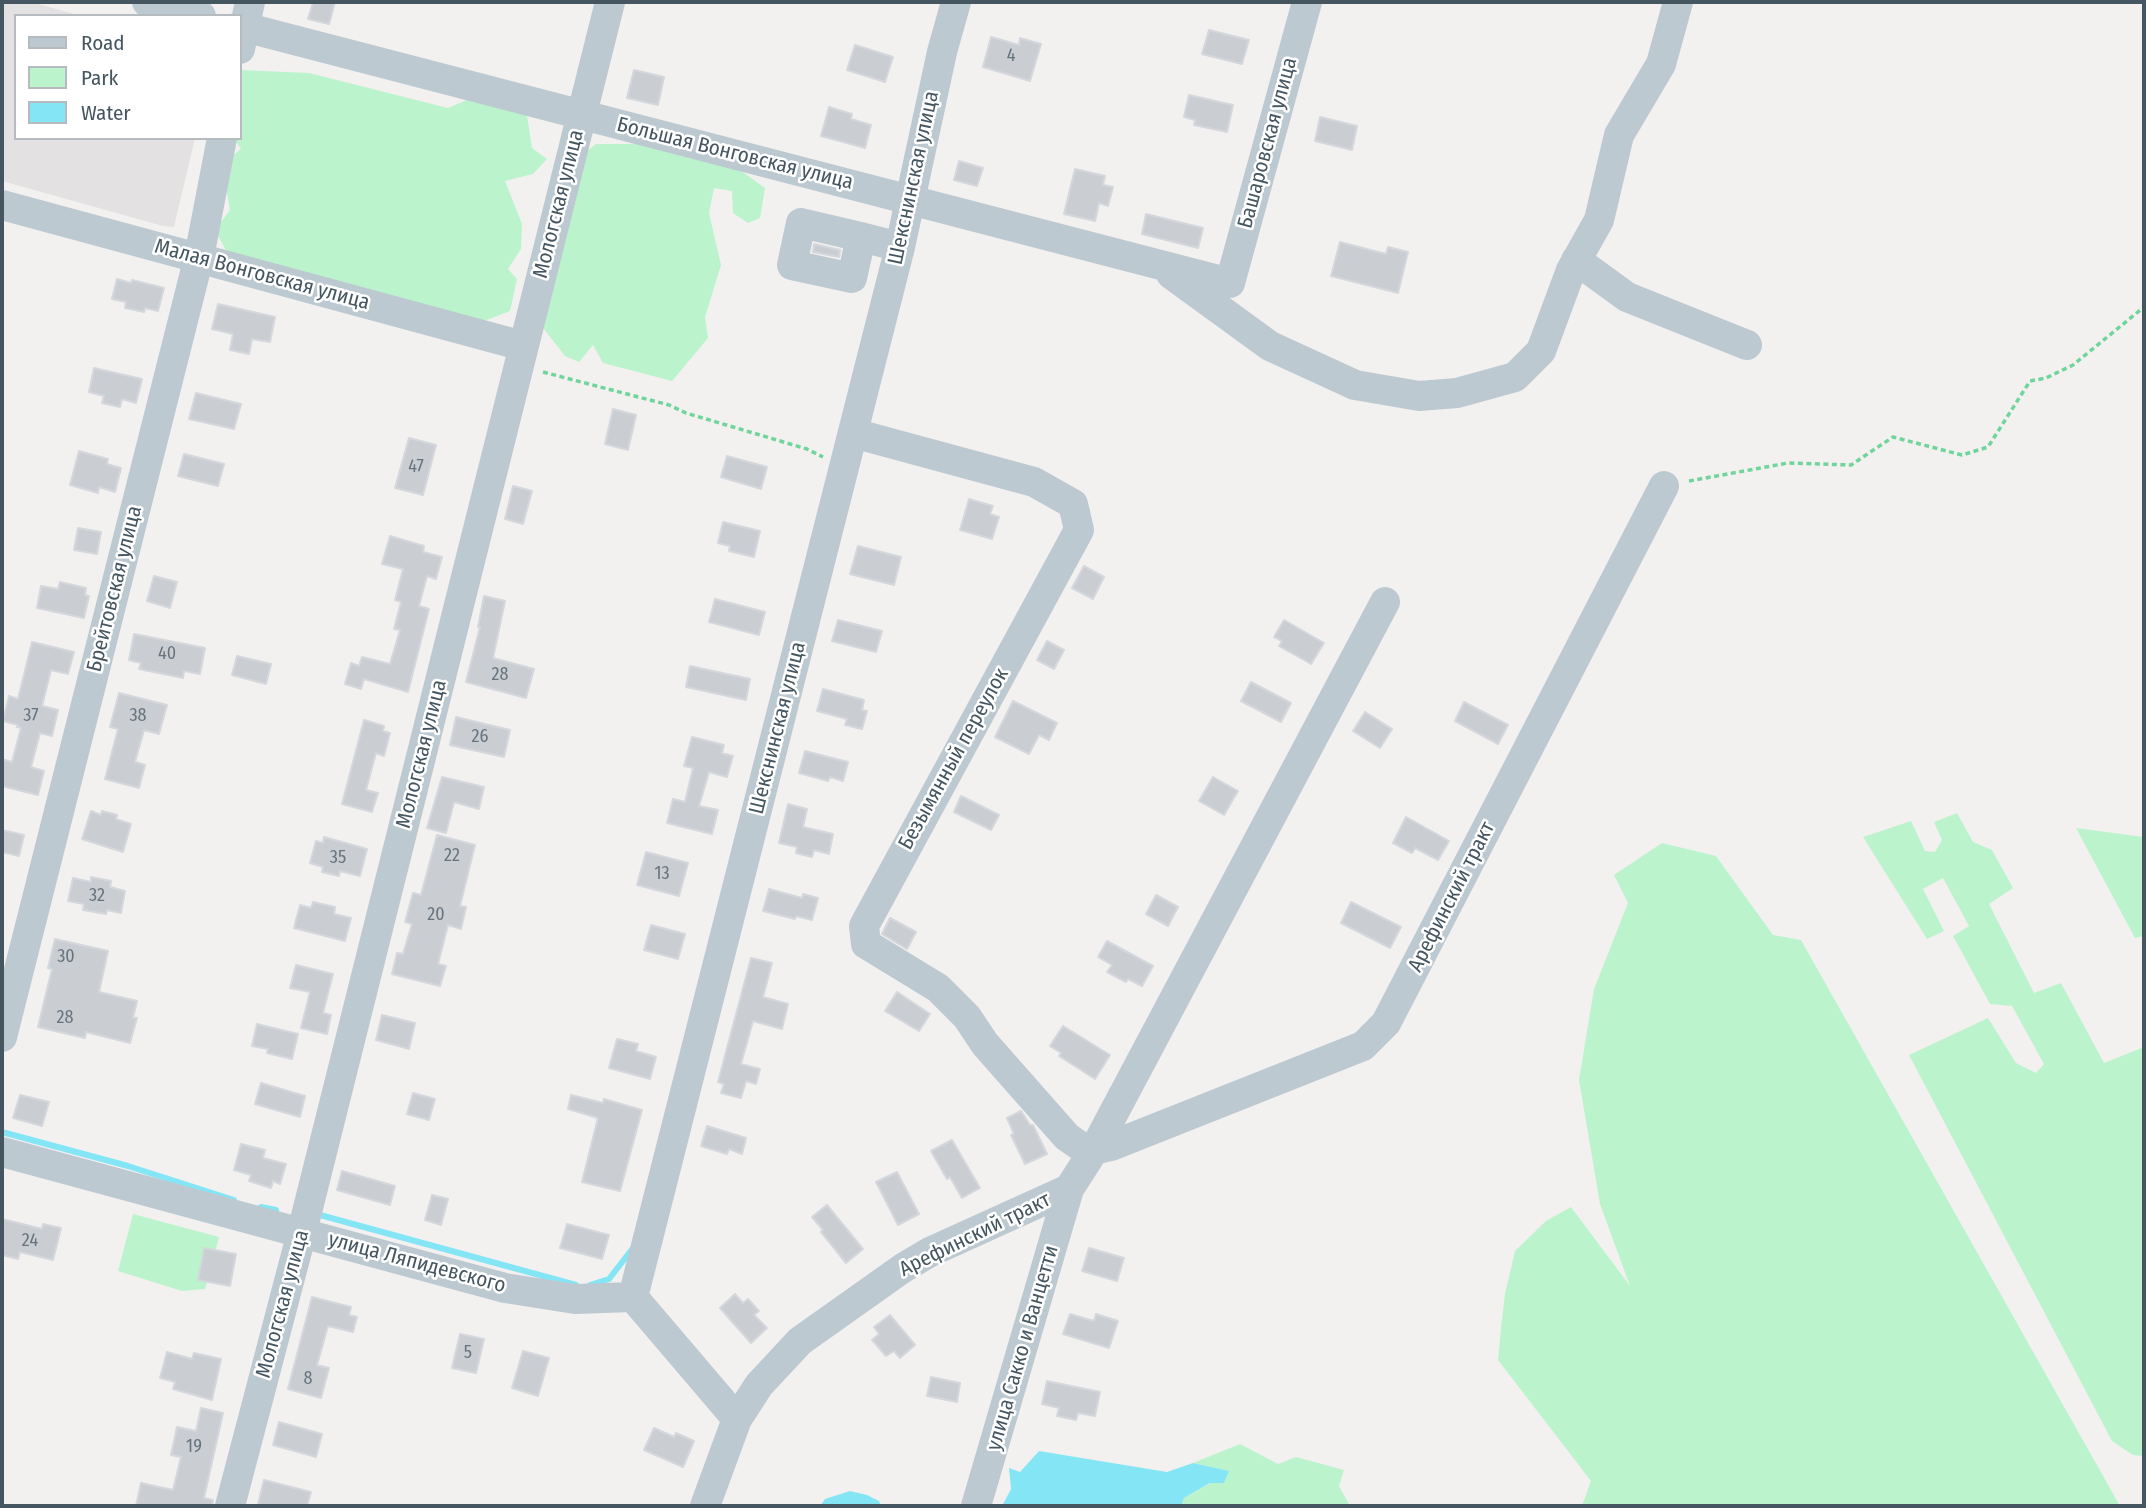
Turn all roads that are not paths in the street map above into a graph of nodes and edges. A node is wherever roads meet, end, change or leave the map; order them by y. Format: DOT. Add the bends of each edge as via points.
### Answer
graph roads {
  1 [pos="147,2"];
  2 [pos="610,2"];
  3 [pos="956,2"];
  4 [pos="1307,2"];
  5 [pos="1678,2"];
  6 [pos="193,14"];
  7 [pos="243,26"];
  8 [pos="582,115"];
  9 [pos="222,140"];
  10 [pos="909,199"];
  11 [pos="2,205"];
  12 [pos="861,237"];
  13 [pos="900,247"];
  14 [pos="199,257"];
  15 [pos="1576,260"];
  16 [pos="1157,264"];
  17 [pos="1230,284"];
  18 [pos="1747,345"];
  19 [pos="521,357"];
  20 [pos="853,433"];
  21 [pos="1664,486"];
  22 [pos="1385,602"];
  23 [pos="2,1037"];
  24 [pos="1094,1150"];
  25 [pos="2,1152"];
  26 [pos="1069,1189"];
  27 [pos="302,1232"];
  28 [pos="633,1297"];
  29 [pos="737,1419"];
  30 [pos="230,1506"];
  31 [pos="705,1506"];
  32 [pos="976,1506"];
  1 -- 6 [label="street"];
  2 -- 8 [label="street, Мологская улица"];
  3 -- 10 [label="street, Шекснинская улица"];
  4 -- 17 [label="street, Башаровская улица"];
  5 -- 15 [label="street" via="1661,64 1619,135 1600,220"];
  7 -- 8 [label="street, Большая Вонговская улица"];
  8 -- 10 [label="street, Большая Вонговская улица"];
  8 -- 19 [label="street, Мологская улица"];
  9 -- 14 [label="street, Брейтовская улица"];
  10 -- 13 [label="street, Шекснинская улица"];
  10 -- 16 [label="street, Большая Вонговская улица"];
  11 -- 14 [label="street, Малая Вонговская улица"];
  12 -- 13 [label="street"];
  13 -- 20 [label="street, Шекснинская улица"];
  14 -- 19 [label="street, Малая Вонговская улица"];
  14 -- 23 [label="street, Брейтовская улица"];
  15 -- 16 [label="street" via="1541,351 1516,377 1457,393 1419,396 1355,385 1270,346"];
  15 -- 18 [label="street" via="1627,297"];
  16 -- 17 [label="street, Большая Вонговская улица"];
  19 -- 27 [label="street, Мологская улица"];
  20 -- 24 [label="street, Безымянный переулок" via="1034,482 1073,504 1079,530 864,926 866,944 938,988 1068,1137"];
  20 -- 28 [label="street, Шекснинская улица"];
  21 -- 24 [label="street, Арефинский тракт" via="1386,1023 1363,1046"];
  22 -- 24 [label="street"];
  24 -- 26 [label="street"];
  25 -- 27 [label="street, улица Ляпидевского"];
  26 -- 29 [label="street, Арефинский тракт" via="930,1252 826,1321 778,1362"];
  26 -- 32 [label="street, улица Сакко и Ванцетти"];
  27 -- 28 [label="street, улица Ляпидевского" via="505,1288 575,1299"];
  27 -- 30 [label="street, Мологская улица"];
  28 -- 29 [label="street"];
  29 -- 31 [label="street, Арефинский тракт"];
}
